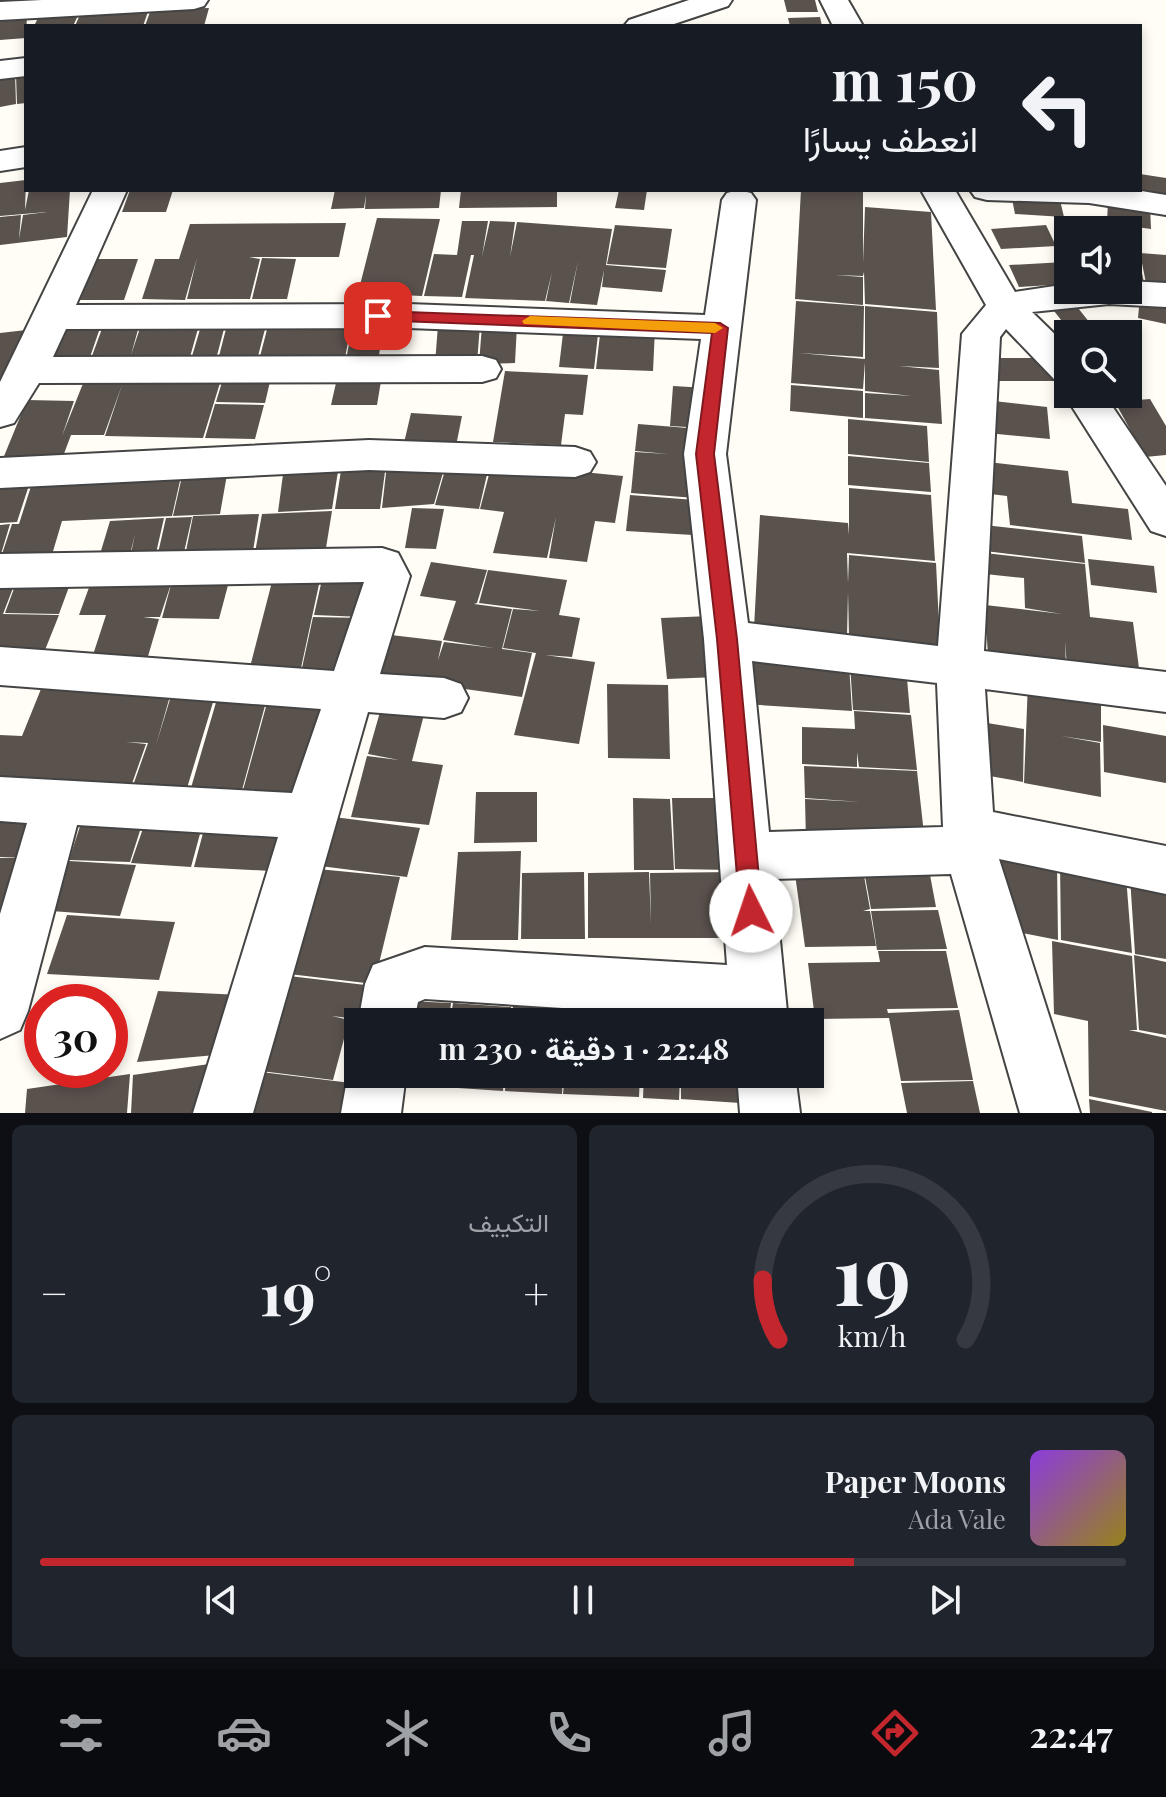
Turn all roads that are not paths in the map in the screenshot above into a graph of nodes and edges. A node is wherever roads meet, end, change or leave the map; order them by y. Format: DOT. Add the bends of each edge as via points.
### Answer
graph roads {
  1 [pos="194,0"];
  2 [pos="718,0"];
  3 [pos="834,0"];
  4 [pos="0,11"];
  5 [pos="645,24"];
  6 [pos="847,24"];
  7 [pos="24,67"];
  8 [pos="0,70"];
  9 [pos="24,157"];
  10 [pos="0,161"];
  11 [pos="109,192"];
  12 [pos="939,192"];
  13 [pos="1055,192"];
  14 [pos="739,200"];
  15 [pos="1166,205"];
  16 [pos="1166,295"];
  17 [pos="1006,308"];
  18 [pos="54,317"];
  19 [pos="720,328"];
  20 [pos="1054,356"];
  21 [pos="482,369"];
  22 [pos="28,370"];
  23 [pos="1093,408"];
  24 [pos="0,413"];
  25 [pos="575,462"];
  26 [pos="0,473"];
  27 [pos="1166,520"];
  28 [pos="0,571"];
  29 [pos="727,639"];
  30 [pos="0,666"];
  31 [pos="960,669"];
  32 [pos="354,690"];
  33 [pos="1166,692"];
  34 [pos="444,698"];
  35 [pos="0,799"];
  36 [pos="58,803"];
  37 [pos="310,816"];
  38 [pos="969,840"];
  39 [pos="747,856"];
  40 [pos="1166,870"];
  41 [pos="389,1008"];
  42 [pos="759,1008"];
  43 [pos="0,1011"];
  44 [pos="375,1088"];
  45 [pos="767,1088"];
  46 [pos="223,1113"];
  47 [pos="371,1113"];
  48 [pos="770,1113"];
  49 [pos="1050,1113"];
  1 -- 4 [label="street"];
  2 -- 5 [label="street"];
  3 -- 6 [label="street"];
  7 -- 8 [label="street"];
  9 -- 10 [label="street"];
  11 -- 18 [label="street"];
  12 -- 17 [label="street"];
  13 -- 15 [label="street"];
  14 -- 19 [label="street"];
  16 -- 17 [label="street" via="1033,300"];
  17 -- 20 [label="street"];
  17 -- 31 [label="street" via="981,334"];
  18 -- 19 [label="street" via="408,316"];
  18 -- 22 [label="street"];
  19 -- 29 [label="street" via="705,454"];
  21 -- 22 [label="street"];
  22 -- 24 [label="street"];
  23 -- 27 [label="street"];
  25 -- 26 [label="street" via="369,455"];
  28 -- 32 [label="street" via="382,565 388,576"];
  29 -- 31 [label="street"];
  29 -- 39 [label="street"];
  30 -- 32 [label="street"];
  31 -- 33 [label="street"];
  31 -- 38 [label="street"];
  32 -- 34 [label="street"];
  32 -- 37 [label="street"];
  35 -- 36 [label="street"];
  36 -- 37 [label="street"];
  36 -- 43 [label="street"];
  37 -- 46 [label="street"];
  38 -- 39 [label="street"];
  38 -- 40 [label="street"];
  38 -- 49 [label="street"];
  39 -- 42 [label="street"];
  41 -- 42 [label="street" via="393,984 425,973"];
  44 -- 47 [label="street"];
  45 -- 48 [label="street"];
}
